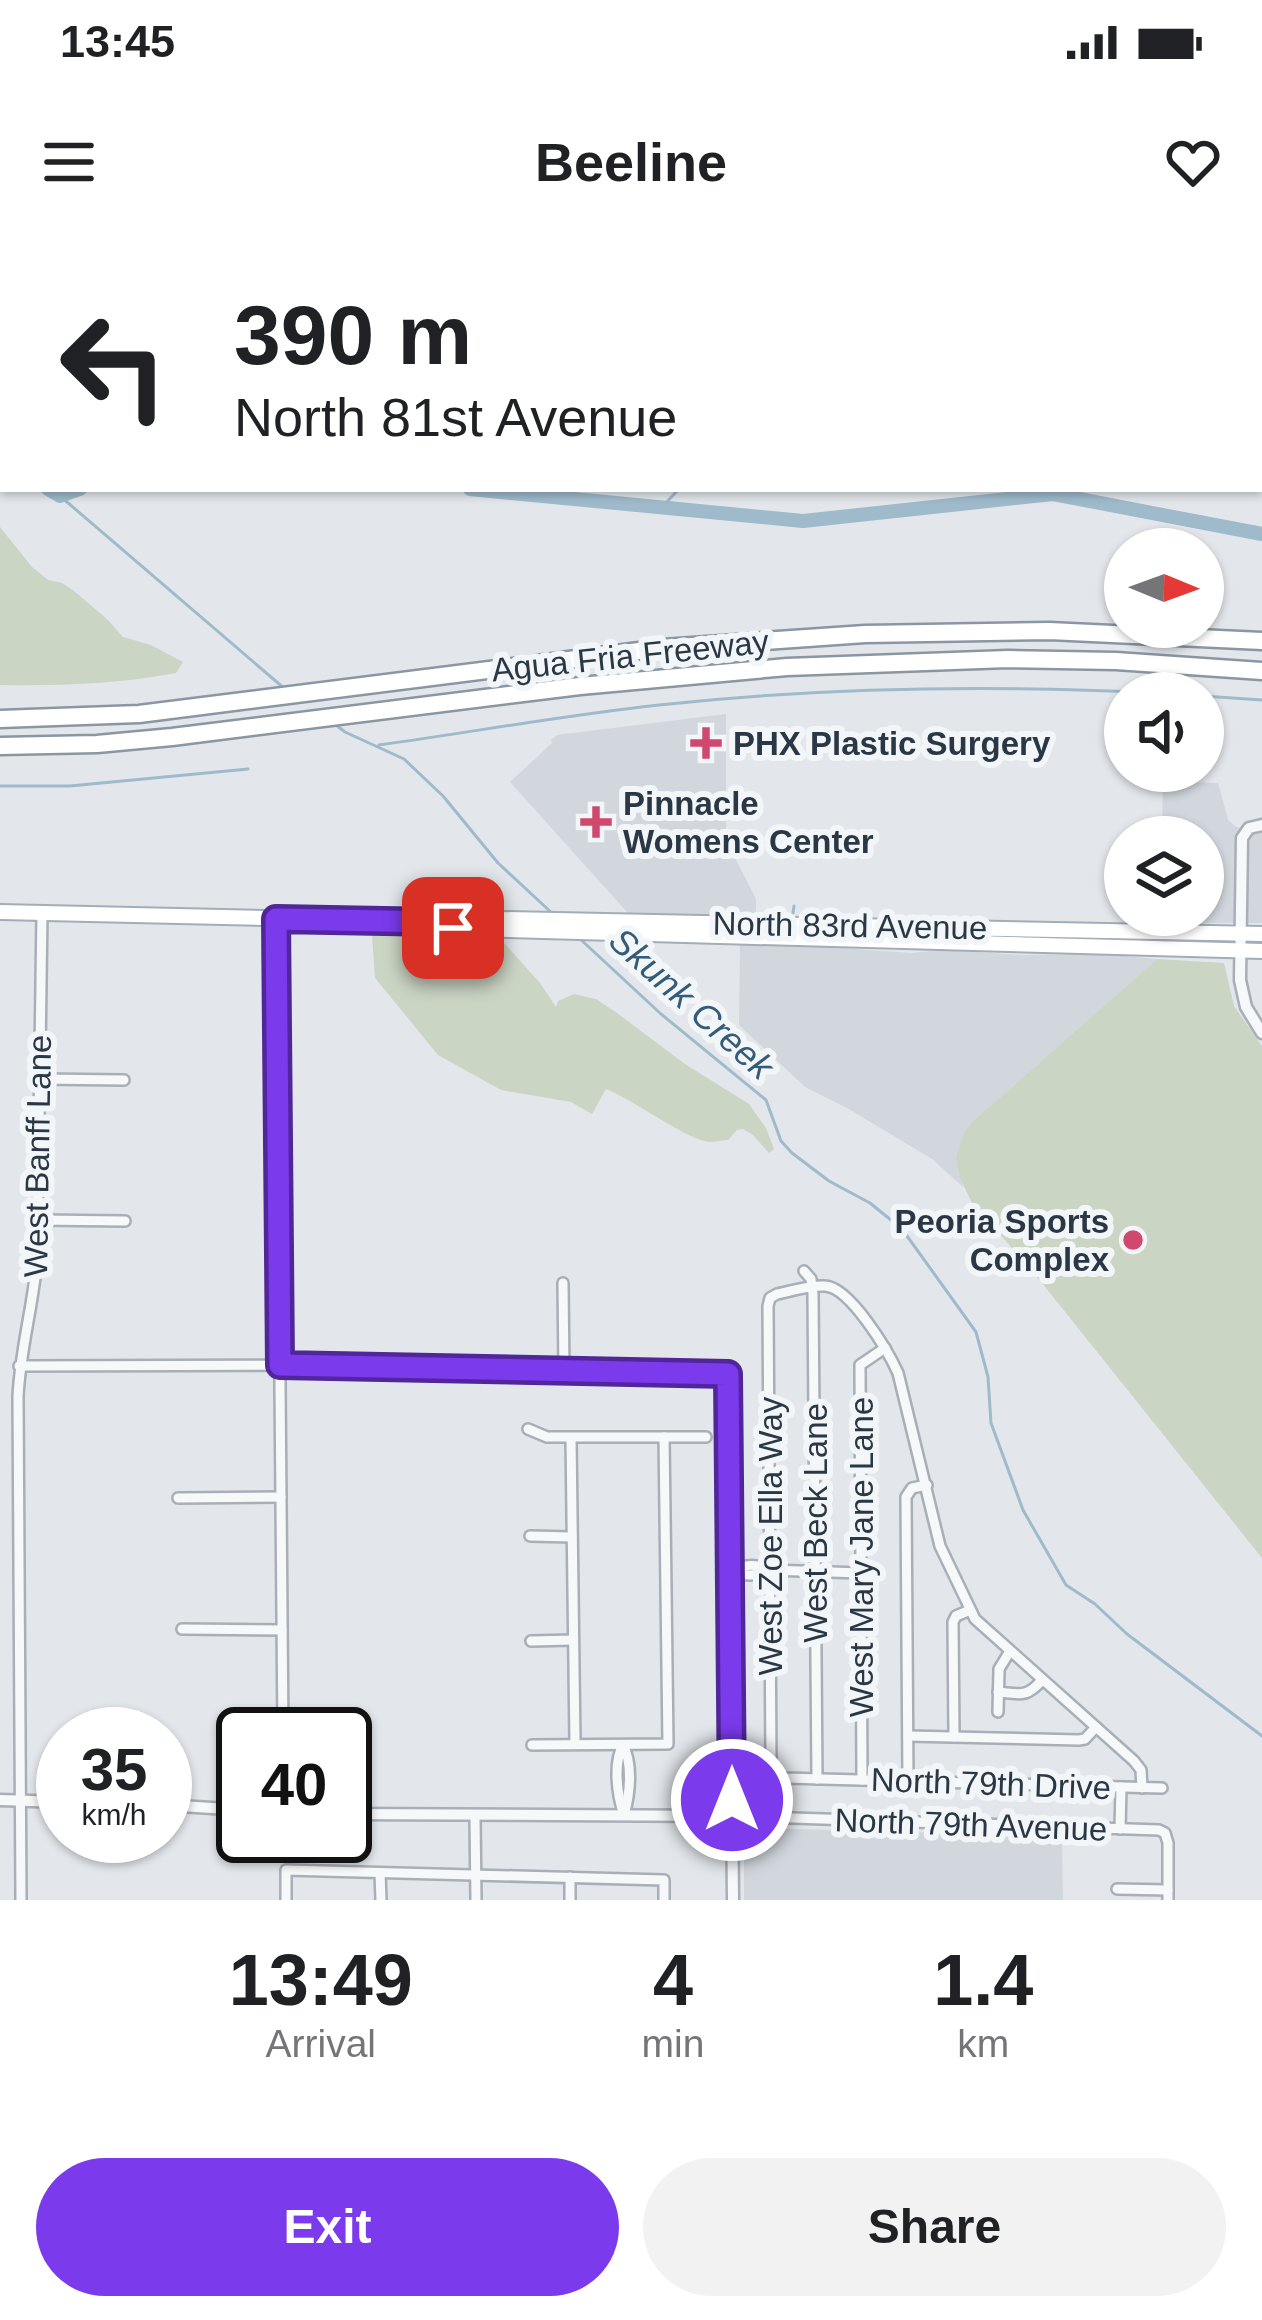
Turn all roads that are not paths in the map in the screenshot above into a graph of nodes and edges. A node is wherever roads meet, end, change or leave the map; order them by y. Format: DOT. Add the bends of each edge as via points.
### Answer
graph roads {
  1 [pos="1262,641"];
  2 [pos="1262,673"];
  3 [pos="0,719"];
  4 [pos="0,746"];
  5 [pos="1262,825"];
  6 [pos="0,912"];
  7 [pos="42,914"];
  8 [pos="276,919"];
  9 [pos="636,927"];
  10 [pos="1239,934"];
  11 [pos="1262,934"];
  12 [pos="1238,950"];
  13 [pos="1262,951"];
  14 [pos="1262,1034"];
  15 [pos="39,1079"];
  16 [pos="124,1080"];
  17 [pos="37,1220"];
  18 [pos="125,1221"];
  19 [pos="804,1271"];
  20 [pos="563,1283"];
  21 [pos="812,1287"];
  22 [pos="885,1348"];
  23 [pos="280,1365"];
  24 [pos="19,1366"];
  25 [pos="564,1372"];
  26 [pos="728,1374"];
  27 [pos="528,1429"];
  28 [pos="664,1437"];
  29 [pos="571,1438"];
  30 [pos="706,1438"];
  31 [pos="927,1485"];
  32 [pos="281,1497"];
  33 [pos="178,1498"];
  34 [pos="530,1537"];
  35 [pos="572,1537"];
  36 [pos="770,1570"];
  37 [pos="730,1571"];
  38 [pos="814,1572"];
  39 [pos="861,1573"];
  40 [pos="970,1610"];
  41 [pos="182,1629"];
  42 [pos="282,1630"];
  43 [pos="573,1640"];
  44 [pos="531,1641"];
  45 [pos="1010,1651"];
  46 [pos="1042,1680"];
  47 [pos="998,1692"];
  48 [pos="283,1707"];
  49 [pos="998,1712"];
  50 [pos="1096,1726"];
  51 [pos="908,1736"];
  52 [pos="954,1737"];
  53 [pos="575,1744"];
  54 [pos="623,1744"];
  55 [pos="532,1745"];
  56 [pos="774,1773"];
  57 [pos="750,1778"];
  58 [pos="817,1779"];
  59 [pos="862,1780"];
  60 [pos="908,1781"];
  61 [pos="1121,1787"];
  62 [pos="1142,1787"];
  63 [pos="1162,1788"];
  64 [pos="0,1800"];
  65 [pos="20,1801"];
  66 [pos="36,1801"];
  67 [pos="372,1815"];
  68 [pos="624,1815"];
  69 [pos="732,1816"];
  70 [pos="476,1817"];
  71 [pos="1120,1829"];
  72 [pos="380,1873"];
  73 [pos="476,1875"];
  74 [pos="570,1876"];
  75 [pos="1117,1889"];
  76 [pos="1168,1895"];
  77 [pos="21,1900"];
  78 [pos="286,1900"];
  79 [pos="381,1900"];
  80 [pos="476,1900"];
  81 [pos="570,1900"];
  82 [pos="664,1900"];
  83 [pos="733,1900"];
  1 -- 3 [label="highway, Agua Fria Freeway" via="1049,631 866,634 663,648 139,714"];
  2 -- 4 [label="highway, Agua Fria Freeway" via="1051,660 721,671 254,729"];
  5 -- 10 [label="street" via="1246,830 1241,843"];
  6 -- 7 [label="main road, North 83rd Avenue"];
  7 -- 8 [label="main road, North 83rd Avenue"];
  7 -- 15 [label="street, West Banff Lane"];
  8 -- 9 [label="main road, North 83rd Avenue"];
  8 -- 23 [label="street"];
  9 -- 10 [label="main road, North 83rd Avenue"];
  9 -- 12 [label="main road, North 83rd Avenue"];
  10 -- 11 [label="main road, North 83rd Avenue"];
  10 -- 12 [label="street"];
  12 -- 13 [label="main road, North 83rd Avenue"];
  12 -- 14 [label="street" via="1243,998"];
  15 -- 16 [label="street"];
  15 -- 17 [label="street, West Banff Lane"];
  17 -- 18 [label="street"];
  17 -- 24 [label="street, West Banff Lane" via="35,1287"];
  19 -- 21 [label="street, West Beck Lane"];
  20 -- 25 [label="street"];
  21 -- 22 [label="street" via="836,1289"];
  21 -- 36 [label="street, West Zoe Ella Way" via="770,1298"];
  21 -- 38 [label="street, West Beck Lane"];
  22 -- 31 [label="street" via="903,1386"];
  22 -- 39 [label="street, West Mary Jane Lane" via="860,1365"];
  23 -- 24 [label="street"];
  23 -- 25 [label="street"];
  23 -- 32 [label="street"];
  24 -- 65 [label="street, West Banff Lane"];
  25 -- 26 [label="street"];
  26 -- 37 [label="street"];
  27 -- 29 [label="street"];
  28 -- 29 [label="street"];
  28 -- 30 [label="street"];
  28 -- 54 [label="street" via="668,1744"];
  29 -- 35 [label="street"];
  31 -- 40 [label="street" via="940,1546"];
  31 -- 51 [label="street" via="906,1497"];
  32 -- 33 [label="street"];
  32 -- 42 [label="street"];
  34 -- 35 [label="street"];
  35 -- 43 [label="street"];
  36 -- 37 [label="street"];
  36 -- 38 [label="street"];
  36 -- 56 [label="street, West Zoe Ella Way"];
  37 -- 69 [label="street"];
  38 -- 39 [label="street"];
  38 -- 58 [label="street, West Beck Lane"];
  39 -- 59 [label="street, West Mary Jane Lane"];
  40 -- 45 [label="street"];
  40 -- 52 [label="street" via="952,1622"];
  41 -- 42 [label="street"];
  42 -- 48 [label="street"];
  43 -- 44 [label="street"];
  43 -- 53 [label="street"];
  45 -- 46 [label="street"];
  45 -- 47 [label="street" via="1000,1662"];
  46 -- 47 [label="street" via="1025,1694"];
  46 -- 50 [label="street"];
  47 -- 49 [label="street"];
  50 -- 52 [label="street" via="1079,1740"];
  50 -- 62 [label="street" via="1141,1770"];
  51 -- 52 [label="street"];
  51 -- 60 [label="street"];
  53 -- 54 [label="street"];
  53 -- 55 [label="street"];
  54 -- 68 [label="street"];
  56 -- 57 [label="street, North 79th Drive"];
  56 -- 58 [label="street, North 79th Drive"];
  58 -- 59 [label="street, North 79th Drive"];
  59 -- 60 [label="street, North 79th Drive"];
  60 -- 61 [label="street, North 79th Drive"];
  61 -- 62 [label="street, North 79th Drive"];
  61 -- 71 [label="street"];
  62 -- 63 [label="street, North 79th Drive"];
  64 -- 65 [label="street"];
  65 -- 66 [label="street"];
  65 -- 77 [label="street, West Banff Lane"];
  67 -- 70 [label="street, North 79th Avenue"];
  68 -- 69 [label="street, North 79th Avenue"];
  68 -- 70 [label="street, North 79th Avenue"];
  69 -- 71 [label="street, North 79th Avenue"];
  69 -- 83 [label="street"];
  70 -- 73 [label="street"];
  71 -- 76 [label="street, North 79th Avenue" via="1165,1833"];
  72 -- 73 [label="street"];
  72 -- 78 [label="street" via="286,1870"];
  72 -- 79 [label="street"];
  73 -- 74 [label="street"];
  73 -- 80 [label="street"];
  74 -- 81 [label="street"];
  74 -- 82 [label="street" via="664,1880"];
  75 -- 76 [label="street"];
}
